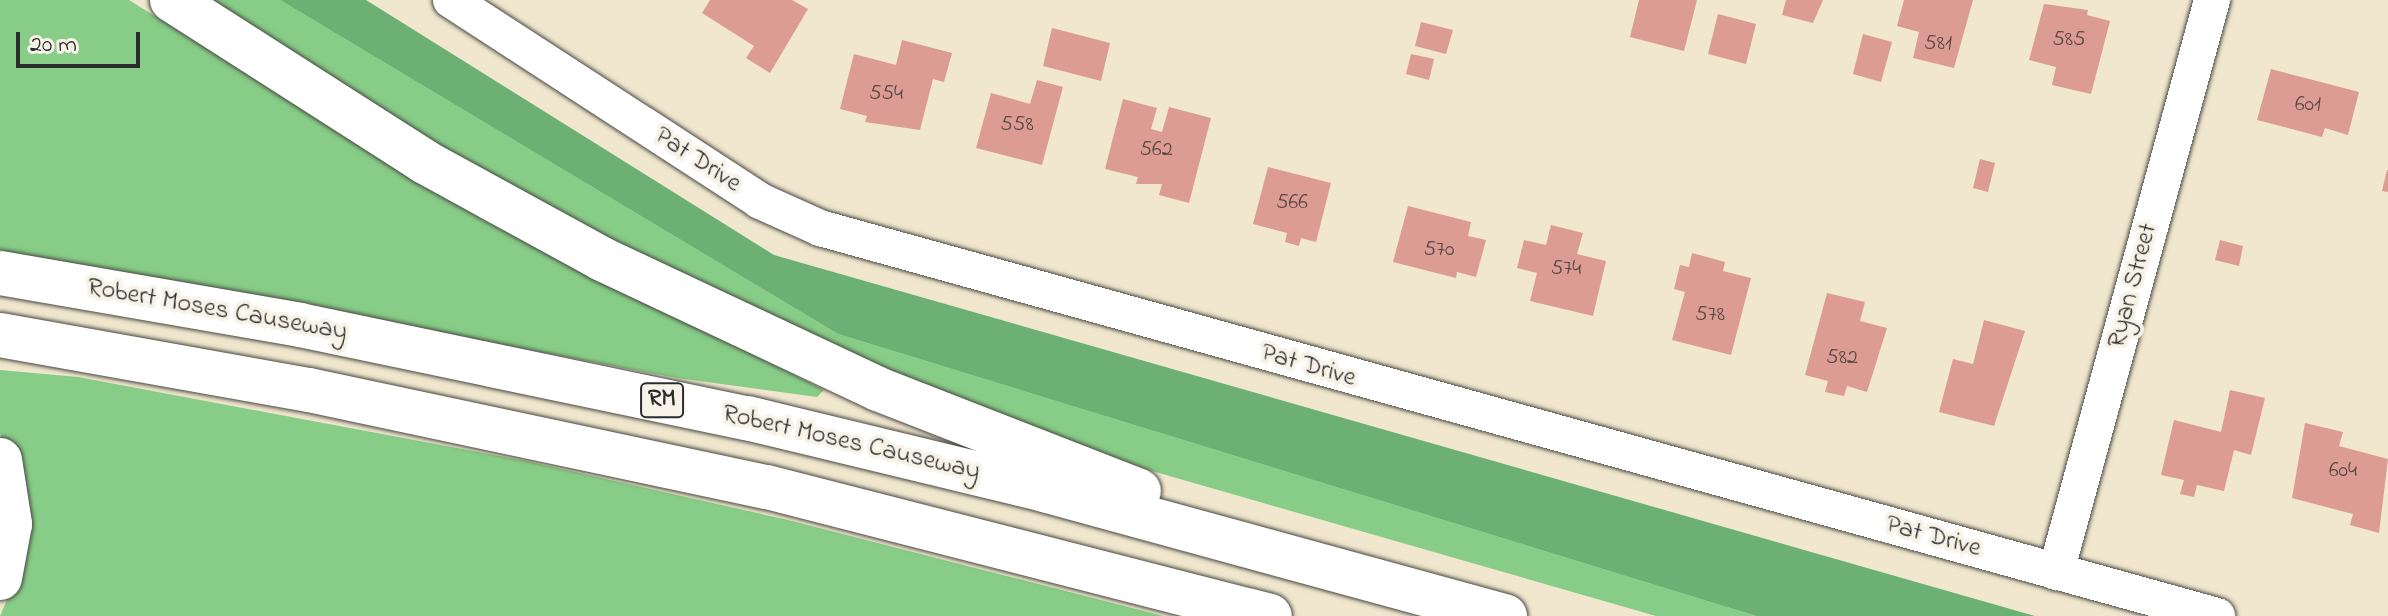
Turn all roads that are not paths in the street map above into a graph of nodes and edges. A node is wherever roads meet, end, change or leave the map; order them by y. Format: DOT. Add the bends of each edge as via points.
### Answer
graph roads {
  1 [pos="172,0"];
  2 [pos="451,0"];
  3 [pos="2212,0"];
  4 [pos="0,273"];
  5 [pos="0,335"];
  6 [pos="0,460"];
  7 [pos="1316,561"];
  8 [pos="2056,572"];
  9 [pos="0,578"];
  10 [pos="1270,616"];
  11 [pos="1505,616"];
  12 [pos="2217,616"];
  1 -- 7 [label="highway" via="425,162 733,324 940,414"];
  2 -- 8 [label="street, Pat Drive" via="760,201 820,228"];
  3 -- 8 [label="street, Ryan Street"];
  4 -- 7 [label="highway, Robert Moses Causeway / RM" via="300,325 732,415"];
  5 -- 10 [label="highway, RM" via="309,390 752,484"];
  6 -- 9 [label="highway" via="10,524"];
  7 -- 11 [label="highway, Robert Moses Causeway / RM"];
  8 -- 12 [label="street, Pat Drive"];
}
